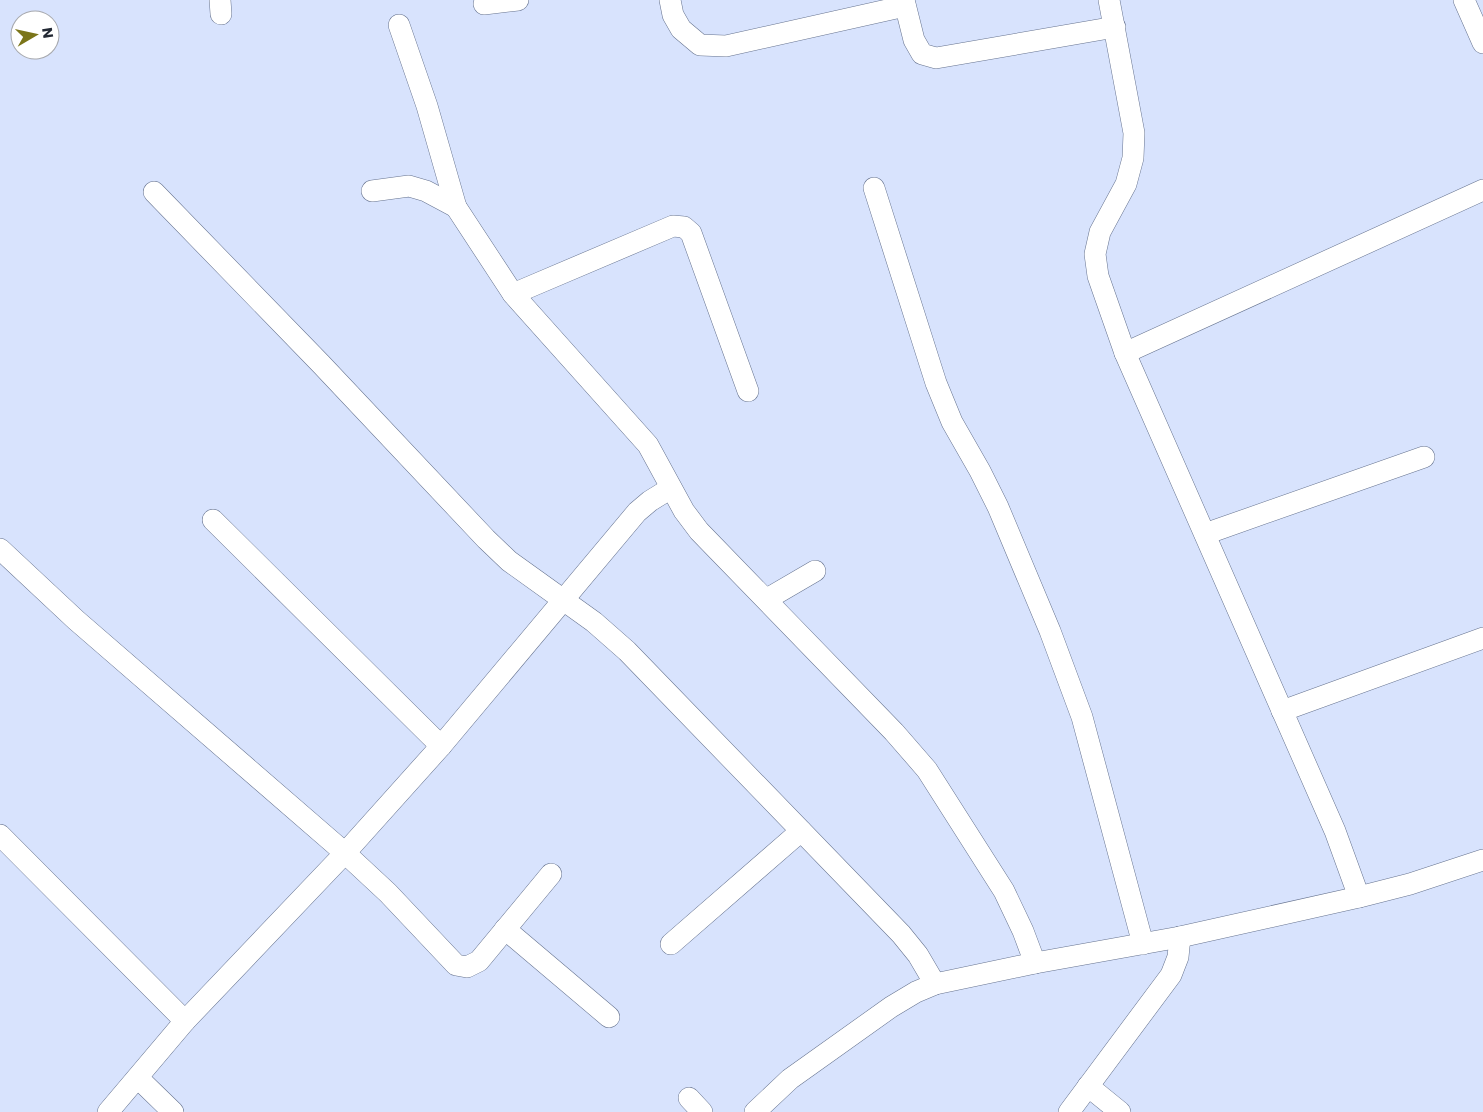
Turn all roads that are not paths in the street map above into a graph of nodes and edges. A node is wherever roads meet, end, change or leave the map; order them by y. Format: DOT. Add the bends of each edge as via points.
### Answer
graph roads {
  1 [pos="518,0"];
  2 [pos="670,0"];
  3 [pos="1109,0"];
  4 [pos="1464,0"];
  5 [pos="904,3"];
  6 [pos="484,4"];
  7 [pos="399,25"];
  8 [pos="1115,27"];
  9 [pos="1483,43"];
  10 [pos="874,188"];
  11 [pos="1483,190"];
  12 [pos="372,191"];
  13 [pos="154,192"];
  14 [pos="456,207"];
  15 [pos="513,294"];
  16 [pos="1125,353"];
  17 [pos="748,391"];
  18 [pos="1424,457"];
  19 [pos="671,488"];
  20 [pos="213,520"];
  21 [pos="1205,534"];
  22 [pos="0,549"];
  23 [pos="815,571"];
  24 [pos="563,600"];
  25 [pos="767,600"];
  26 [pos="1483,638"];
  27 [pos="1282,711"];
  28 [pos="441,746"];
  29 [pos="801,831"];
  30 [pos="0,835"];
  31 [pos="345,853"];
  32 [pos="1483,860"];
  33 [pos="551,874"];
  34 [pos="1359,897"];
  35 [pos="505,929"];
  36 [pos="1180,937"];
  37 [pos="671,944"];
  38 [pos="1143,944"];
  39 [pos="1035,963"];
  40 [pos="935,984"];
  41 [pos="609,1016"];
  42 [pos="185,1021"];
  43 [pos="138,1078"];
  44 [pos="1088,1086"];
  45 [pos="108,1112"];
  46 [pos="173,1112"];
  47 [pos="755,1112"];
  48 [pos="1068,1112"];
  49 [pos="1120,1112"];
  1 -- 6 [label="street"];
  2 -- 5 [label="street" via="672,15 681,29 700,45 726,46"];
  3 -- 8 [label="street"];
  4 -- 9 [label="street"];
  5 -- 8 [label="street" via="914,40 922,54 936,58"];
  7 -- 14 [label="street" via="427,106"];
  8 -- 16 [label="street" via="1134,133 1133,158 1126,184 1100,232 1095,254 1098,276"];
  10 -- 38 [label="street" via="936,383 952,422 998,507 1082,717"];
  11 -- 16 [label="street"];
  12 -- 14 [label="street" via="409,186"];
  13 -- 24 [label="street" via="486,539 509,561"];
  14 -- 15 [label="street"];
  15 -- 17 [label="street" via="673,226 684,227 690,234"];
  15 -- 19 [label="street" via="648,445"];
  16 -- 21 [label="street"];
  18 -- 21 [label="street"];
  19 -- 24 [label="street" via="637,512"];
  19 -- 25 [label="street" via="699,531"];
  20 -- 28 [label="street"];
  21 -- 27 [label="street"];
  22 -- 31 [label="street" via="76,620"];
  23 -- 25 [label="street"];
  24 -- 28 [label="street"];
  24 -- 29 [label="street" via="628,651"];
  25 -- 39 [label="street" via="894,732 926,770 1004,891"];
  26 -- 27 [label="street"];
  27 -- 34 [label="street" via="1335,831"];
  28 -- 31 [label="street"];
  29 -- 37 [label="street"];
  29 -- 40 [label="street" via="901,934"];
  30 -- 42 [label="street"];
  31 -- 35 [label="street" via="388,893 456,966 466,967 479,961"];
  31 -- 42 [label="street"];
  32 -- 34 [label="street"];
  33 -- 35 [label="street"];
  34 -- 36 [label="street"];
  35 -- 41 [label="street"];
  36 -- 38 [label="street"];
  36 -- 44 [label="street" via="1178,958 1171,975"];
  38 -- 39 [label="street"];
  39 -- 40 [label="street"];
  40 -- 47 [label="street" via="891,1007 860,1029 790,1079"];
  42 -- 43 [label="street"];
  43 -- 45 [label="street"];
  43 -- 46 [label="street"];
  44 -- 48 [label="street"];
  44 -- 49 [label="street"];
}
